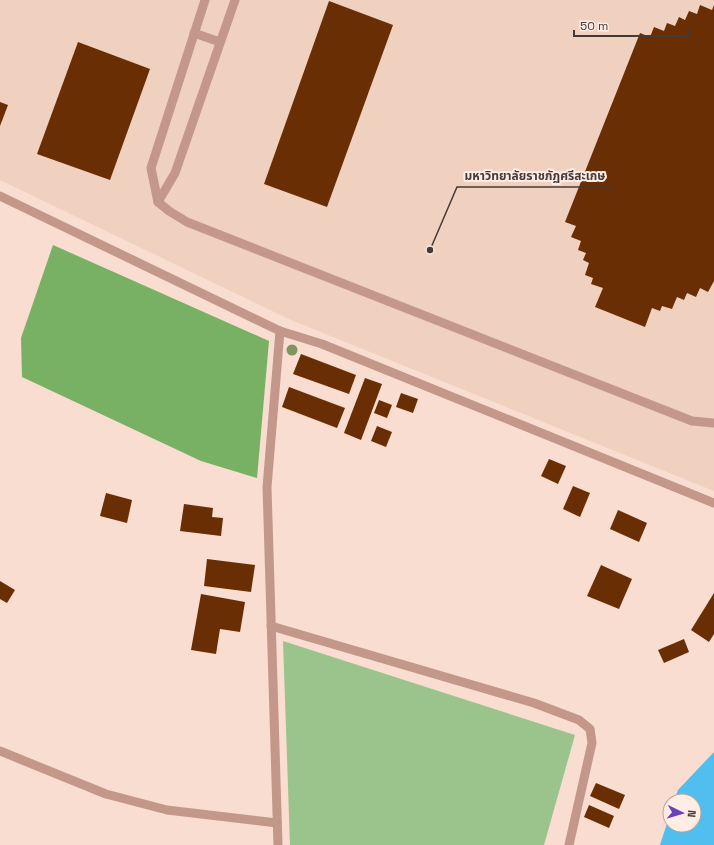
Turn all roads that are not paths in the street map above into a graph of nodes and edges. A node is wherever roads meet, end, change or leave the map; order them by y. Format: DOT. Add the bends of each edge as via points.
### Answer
graph roads {
  1 [pos="205,0"];
  2 [pos="235,0"];
  3 [pos="194,32"];
  4 [pos="220,42"];
  5 [pos="0,196"];
  6 [pos="158,202"];
  7 [pos="280,331"];
  8 [pos="714,423"];
  9 [pos="714,503"];
  10 [pos="271,626"];
  11 [pos="0,751"];
  12 [pos="277,823"];
  13 [pos="278,845"];
  14 [pos="569,845"];
  1 -- 3 [label="lane"];
  2 -- 4 [label="lane"];
  3 -- 4 [label="lane"];
  3 -- 6 [label="lane" via="151,168"];
  4 -- 6 [label="lane" via="175,173"];
  5 -- 7 [label="lane"];
  6 -- 8 [label="lane" via="194,225 692,421"];
  7 -- 9 [label="lane" via="322,344"];
  7 -- 10 [label="lane" via="266,487"];
  10 -- 12 [label="lane"];
  10 -- 14 [label="lane" via="534,703 579,720 590,729 592,743"];
  11 -- 12 [label="lane" via="106,794 167,810"];
  12 -- 13 [label="lane"];
}
